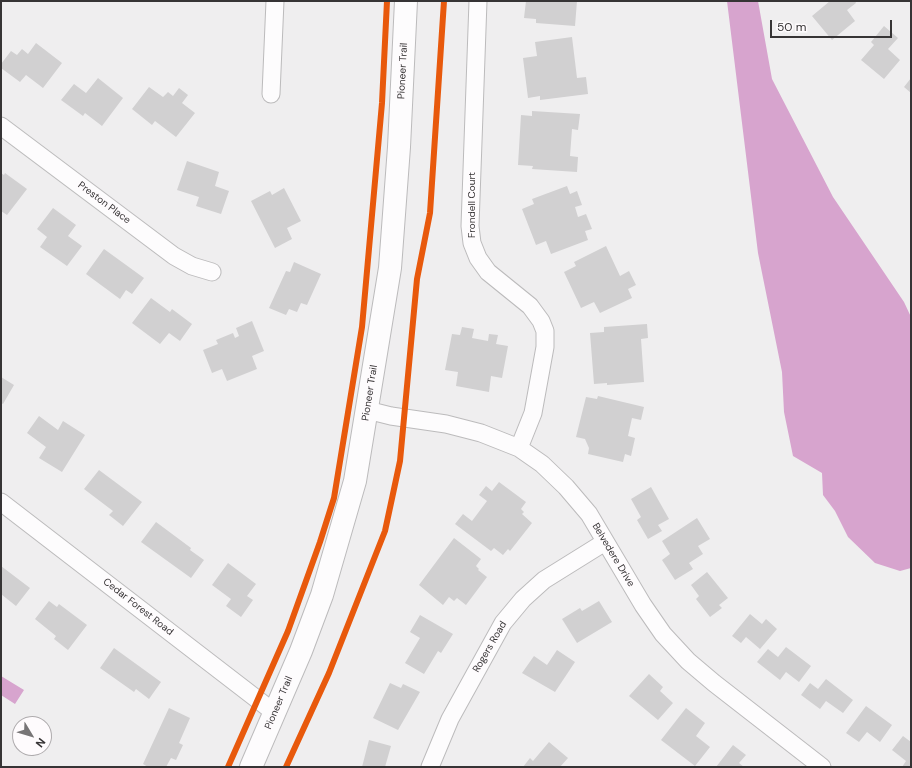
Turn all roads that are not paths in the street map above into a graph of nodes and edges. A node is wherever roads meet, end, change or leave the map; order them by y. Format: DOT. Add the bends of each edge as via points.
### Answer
graph roads {
  1 [pos="275,1"];
  2 [pos="406,1"];
  3 [pos="478,1"];
  4 [pos="271,94"];
  5 [pos="1,126"];
  6 [pos="212,272"];
  7 [pos="367,410"];
  8 [pos="519,448"];
  9 [pos="1,502"];
  10 [pos="605,542"];
  11 [pos="275,713"];
  12 [pos="251,767"];
  13 [pos="430,767"];
  14 [pos="822,767"];
  1 -- 4 [label="street"];
  2 -- 7 [label="main road, Pioneer Trail" via="390,268"];
  3 -- 8 [label="street, Frondell Court" via="470,226 472,243 488,272 530,306 545,331 545,347 534,413"];
  5 -- 6 [label="street, Preston Place" via="174,256 192,266"];
  7 -- 8 [label="street, Belvedere Drive" via="446,424 481,433"];
  7 -- 11 [label="main road, Pioneer Trail" via="355,481 340,536 324,587"];
  8 -- 10 [label="street, Belvedere Drive" via="542,464 566,487 589,514"];
  9 -- 11 [label="street, Cedar Forest Road"];
  10 -- 13 [label="street, Rogers Road" via="544,580 523,599 503,623 450,719"];
  10 -- 14 [label="street, Belvedere Drive" via="655,622 688,661"];
  11 -- 12 [label="main road, Pioneer Trail"];
}
